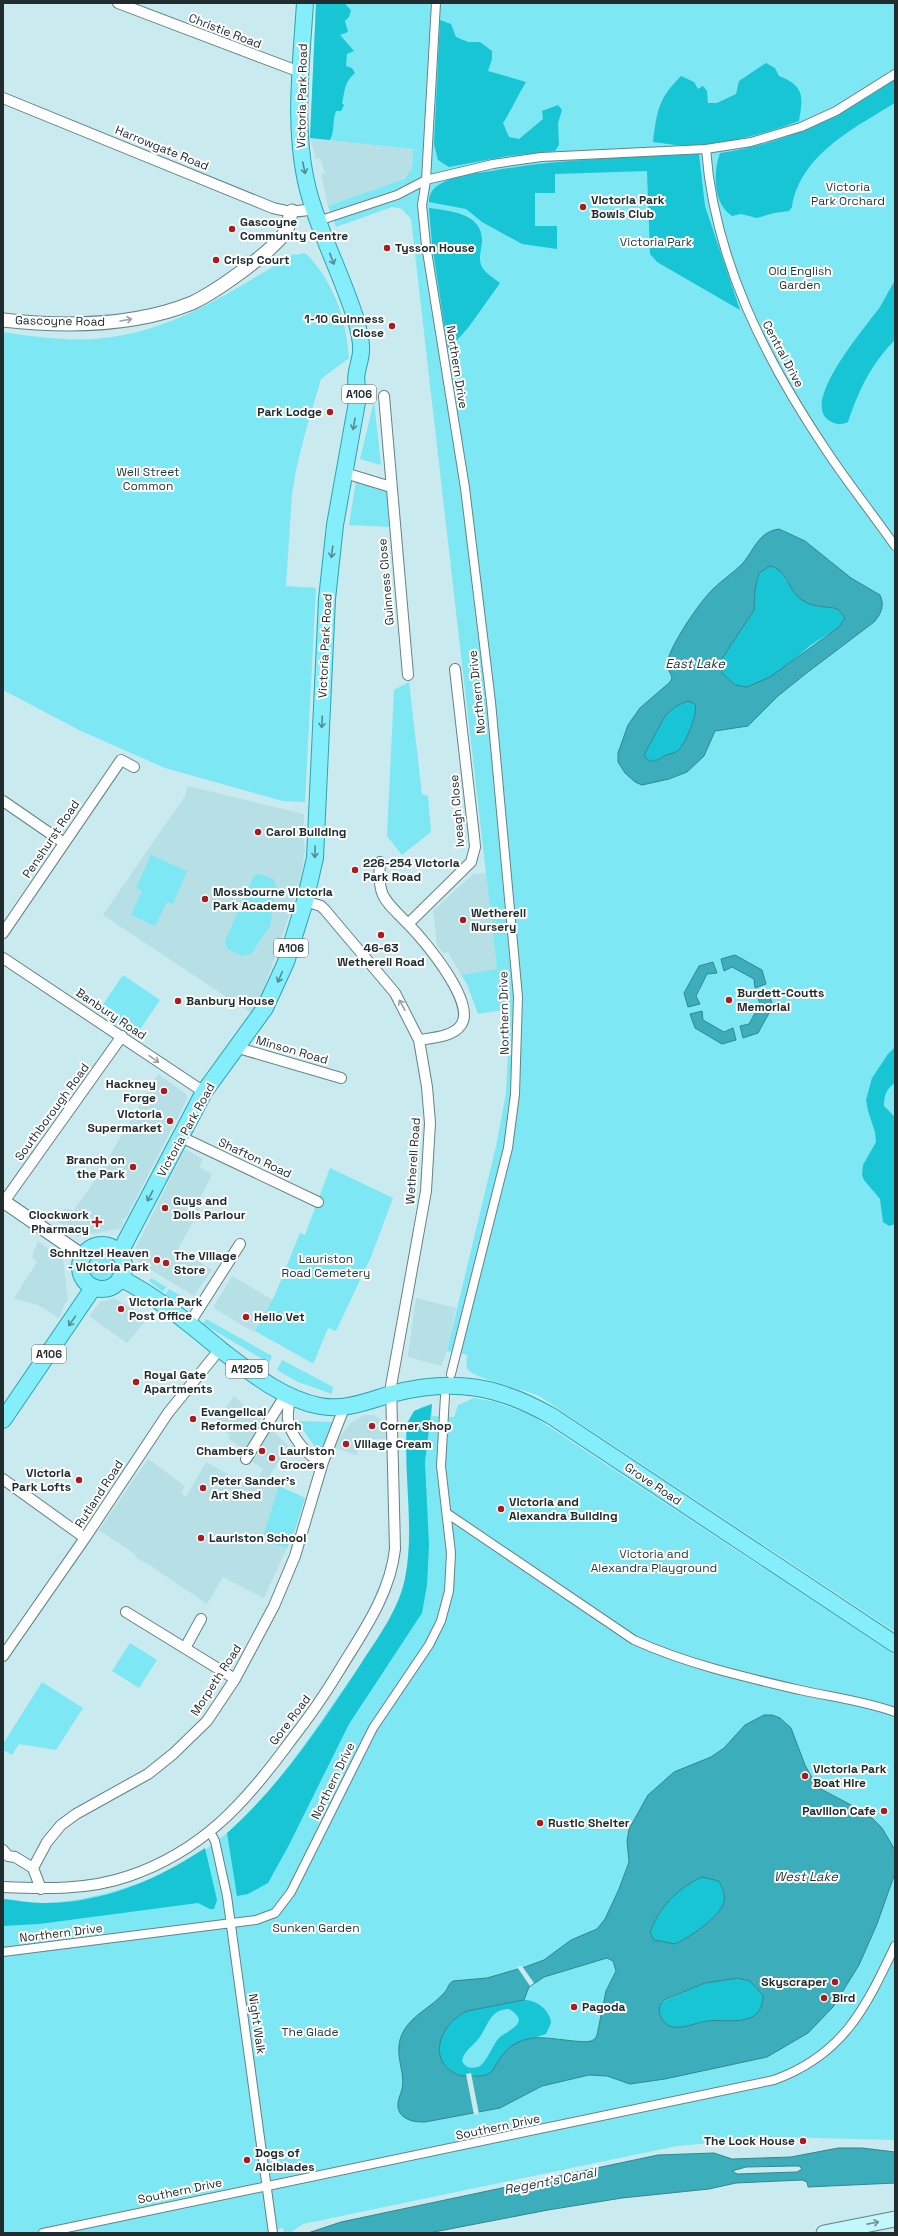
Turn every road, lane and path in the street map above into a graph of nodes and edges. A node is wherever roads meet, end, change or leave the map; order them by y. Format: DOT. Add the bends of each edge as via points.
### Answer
graph roads {
  1 [pos="118,3"];
  2 [pos="305,3"];
  3 [pos="436,3"];
  4 [pos="300,72"];
  5 [pos="895,74"];
  6 [pos="3,98"];
  7 [pos="706,149"];
  8 [pos="426,180"];
  9 [pos="292,211"];
  10 [pos="316,214"];
  11 [pos="3,320"];
  12 [pos="384,396"];
  13 [pos="345,473"];
  14 [pos="391,487"];
  15 [pos="895,546"];
  16 [pos="456,669"];
  17 [pos="408,675"];
  18 [pos="134,767"];
  19 [pos="3,801"];
  20 [pos="64,843"];
  21 [pos="380,862"];
  22 [pos="305,901"];
  23 [pos="408,924"];
  24 [pos="3,934"];
  25 [pos="3,958"];
  26 [pos="122,1036"];
  27 [pos="419,1040"];
  28 [pos="235,1048"];
  29 [pos="341,1078"];
  30 [pos="204,1092"];
  31 [pos="181,1137"];
  32 [pos="3,1202"];
  33 [pos="318,1202"];
  34 [pos="240,1244"];
  35 [pos="119,1254"];
  36 [pos="83,1256"];
  37 [pos="120,1278"];
  38 [pos="93,1288"];
  39 [pos="188,1324"];
  40 [pos="220,1349"];
  41 [pos="452,1374"];
  42 [pos="391,1394"];
  43 [pos="288,1395"];
  44 [pos="445,1396"];
  45 [pos="344,1408"];
  46 [pos="3,1420"];
  47 [pos="246,1459"];
  48 [pos="323,1462"];
  49 [pos="3,1479"];
  50 [pos="448,1514"];
  51 [pos="85,1538"];
  52 [pos="126,1612"];
  53 [pos="201,1619"];
  54 [pos="895,1644"];
  55 [pos="185,1648"];
  56 [pos="3,1656"];
  57 [pos="235,1679"];
  58 [pos="895,1712"];
  59 [pos="210,1832"];
  60 [pos="3,1850"];
  61 [pos="33,1868"];
  62 [pos="3,1887"];
  63 [pos="41,1889"];
  64 [pos="231,1924"];
  65 [pos="895,1946"];
  66 [pos="3,1952"];
  67 [pos="268,2186"];
  68 [pos="895,2219"];
  69 [pos="43,2233"];
  70 [pos="274,2233"];
  71 [pos="824,2233"];
  1 -- 4 [label="street, Christie Road"];
  2 -- 4 [label="main road, Victoria Park Road / A106"];
  3 -- 8 [label="street, Northern Drive"];
  4 -- 10 [label="main road, Victoria Park Road / A106, one-way" via="302,158"];
  5 -- 7 [label="street" via="836,111 801,127 751,142"];
  6 -- 9 [label="street, Harrowgate Road" via="273,208"];
  7 -- 8 [label="street" via="534,158 493,164"];
  7 -- 15 [label="street, Central Drive" via="713,208 749,316 772,364 826,450"];
  8 -- 10 [label="street" via="397,195"];
  8 -- 41 [label="street, Northern Drive" via="422,205 426,245 466,495 491,702 518,997 515,1094 508,1148"];
  9 -- 10 [label="street, Harrowgate Road"];
  11 -- 9 [label="street, Gascoyne Road, one-way" via="73,324 118,321 149,316 192,302 228,281 265,252 284,233"];
  10 -- 13 [label="main road, Victoria Park Road / A106, one-way" via="355,317 361,353 357,367 359,391"];
  12 -- 14 [label="street, Guinness Close"];
  13 -- 14 [label="street"];
  13 -- 22 [label="main road, Victoria Park Road / A106, one-way" via="335,525 327,599 314,858"];
  14 -- 17 [label="street, Guinness Close"];
  16 -- 23 [label="street, Iveagh Close" via="474,855 467,867"];
  18 -- 20 [label="street, Penshurst Road" via="121,760"];
  19 -- 20 [label="street"];
  20 -- 24 [label="street, Penshurst Road"];
  21 -- 23 [label="street" via="380,891 383,898"];
  27 -- 22 [label="street, Wetherell Road, one-way" via="408,1016 384,977 321,906"];
  22 -- 28 [label="main road, Victoria Park Road / A106, one-way" via="277,984 265,1008"];
  23 -- 27 [label="street" via="436,958 461,999 464,1011 462,1025 456,1031"];
  25 -- 26 [label="street, Banbury Road"];
  26 -- 30 [label="street, Banbury Road, one-way"];
  26 -- 32 [label="street, Southborough Road"];
  27 -- 42 [label="street, Wetherell Road" via="430,1123 426,1183"];
  28 -- 29 [label="street, Minson Road"];
  28 -- 30 [label="main road, Victoria Park Road / A106"];
  30 -- 31 [label="main road, Victoria Park Road / A106"];
  31 -- 33 [label="street, Shafton Road"];
  31 -- 35 [label="main road, Victoria Park Road / A106, one-way"];
  32 -- 36 [label="street"];
  34 -- 39 [label="street"];
  35 -- 36 [label="main road" via="103,1245 95,1246"];
  35 -- 37 [label="main road" via="124,1268"];
  36 -- 38 [label="main road" via="80,1272 83,1279"];
  37 -- 38 [label="main road" via="109,1288"];
  37 -- 39 [label="main road, A1205"];
  38 -- 46 [label="main road, A106, one-way"];
  39 -- 40 [label="main road, A1205"];
  40 -- 43 [label="main road, A1205"];
  40 -- 51 [label="street, Rutland Road" via="168,1413"];
  42 -- 45 [label="main road, A1205"];
  42 -- 54 [label="main road, Grove Road / A1205" via="449,1384 493,1391 534,1406"];
  42 -- 59 [label="street, Gore Road" via="396,1549 388,1584 375,1612 320,1702 260,1783"];
  43 -- 45 [label="main road, A1205" via="320,1406"];
  43 -- 47 [label="street"];
  43 -- 48 [label="street" via="288,1418 294,1434 311,1456"];
  44 -- 50 [label="street, Northern Drive" via="442,1466"];
  45 -- 48 [label="street, Morpeth Road"];
  48 -- 57 [label="street, Morpeth Road" via="295,1556 274,1606"];
  49 -- 51 [label="street"];
  50 -- 58 [label="street" via="609,1624 654,1649 745,1677 861,1701"];
  50 -- 64 [label="street, Northern Drive" via="451,1553 449,1591 441,1620 429,1645 373,1728 299,1878 285,1901 275,1912 263,1918"];
  51 -- 56 [label="street, Rutland Road"];
  52 -- 55 [label="street"];
  53 -- 55 [label="street"];
  55 -- 57 [label="street"];
  57 -- 61 [label="street, Morpeth Road" via="207,1721 173,1754 148,1774 61,1825 47,1842"];
  59 -- 63 [label="street, Gore Road" via="163,1860 128,1876 79,1887"];
  59 -- 64 [label="street, Night Walk" via="217,1849"];
  60 -- 61 [label="street" via="11,1851 15,1857"];
  61 -- 63 [label="street"];
  62 -- 63 [label="street, Gore Road"];
  64 -- 66 [label="street, Northern Drive"];
  64 -- 67 [label="street, Night Walk"];
  65 -- 67 [label="street, Southern Drive" via="863,2009 848,2030 829,2050 790,2074 749,2086"];
  67 -- 69 [label="street, Southern Drive"];
  67 -- 70 [label="street, Night Walk"];
  71 -- 68 [label="main road, one-way"];
}
